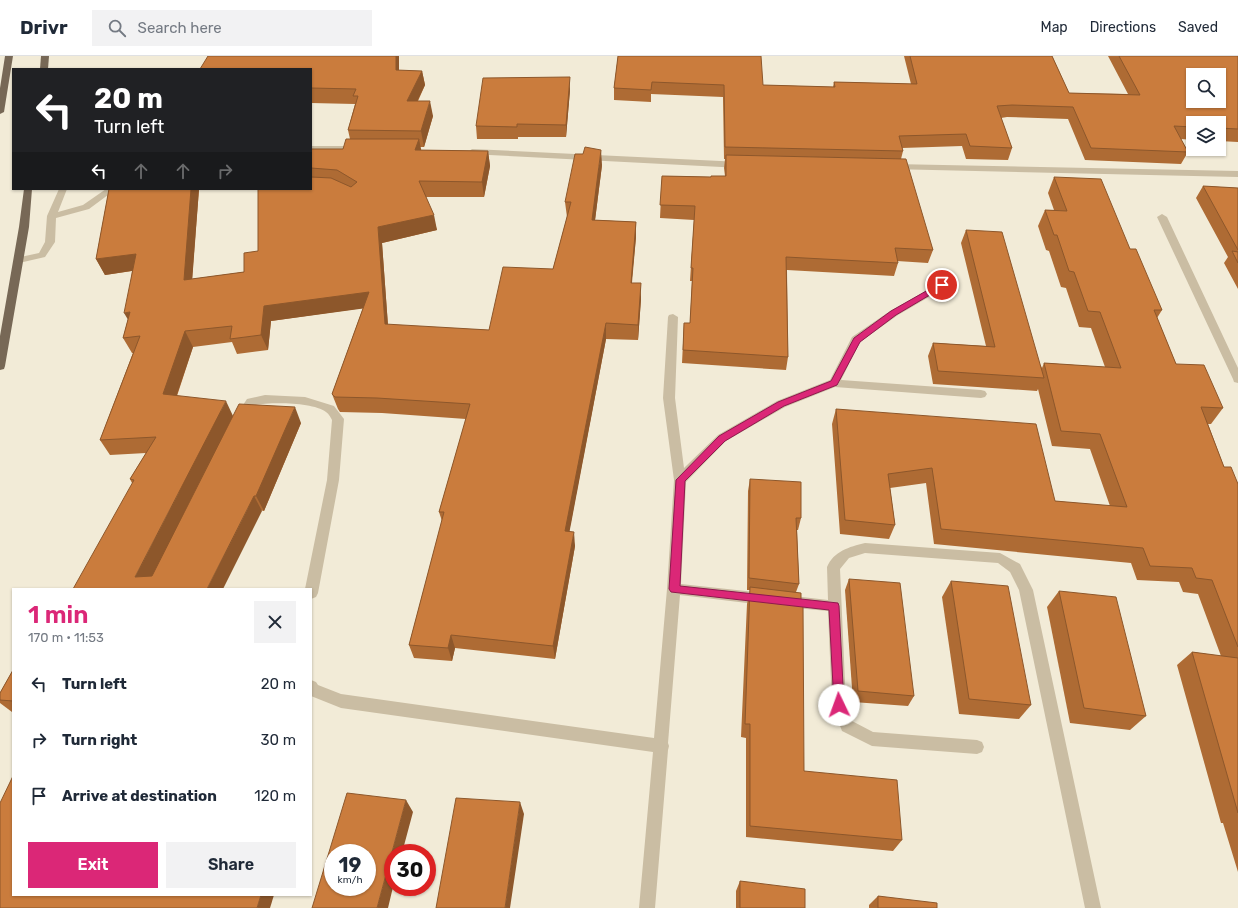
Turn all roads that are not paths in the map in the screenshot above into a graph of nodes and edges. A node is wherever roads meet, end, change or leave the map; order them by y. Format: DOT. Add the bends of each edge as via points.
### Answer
graph roads {
  1 [pos="9,56"];
  2 [pos="45,56"];
  3 [pos="44,68"];
  4 [pos="0,112"];
  5 [pos="312,149"];
  6 [pos="369,149"];
  7 [pos="462,152"];
  8 [pos="753,165"];
  9 [pos="886,167"];
  10 [pos="1238,174"];
  11 [pos="28,190"];
  12 [pos="63,190"];
  13 [pos="111,190"];
  14 [pos="52,216"];
  15 [pos="1162,218"];
  16 [pos="19,260"];
  17 [pos="942,285"];
  18 [pos="673,317"];
  19 [pos="0,366"];
  20 [pos="1238,379"];
  21 [pos="834,383"];
  22 [pos="981,394"];
  23 [pos="237,425"];
  24 [pos="680,480"];
  25 [pos="312,588"];
  26 [pos="674,589"];
  27 [pos="834,606"];
  28 [pos="312,688"];
  29 [pos="662,746"];
  30 [pos="977,747"];
  31 [pos="647,908"];
  32 [pos="1093,908"];
  1 -- 4 [label="main road"];
  2 -- 3 [label="main road"];
  5 -- 6 [label="street"];
  7 -- 8 [label="street"];
  9 -- 10 [label="street"];
  11 -- 16 [label="main road"];
  12 -- 14 [label="street"];
  13 -- 14 [label="street" via="86,207"];
  14 -- 16 [label="street" via="50,242 42,255"];
  15 -- 20 [label="street"];
  16 -- 19 [label="main road"];
  17 -- 21 [label="street" via="894,313 856,340"];
  18 -- 24 [label="street" via="669,398"];
  21 -- 22 [label="street"];
  21 -- 24 [label="street" via="781,404 722,438"];
  23 -- 25 [label="street" via="251,402 265,399 301,400 330,409 338,419 334,480"];
  24 -- 26 [label="street"];
  26 -- 27 [label="street"];
  26 -- 29 [label="street"];
  27 -- 30 [label="street" via="839,705 846,726 872,739"];
  27 -- 32 [label="street" via="833,567 845,554 865,548 1000,558 1015,568 1026,590"];
  28 -- 29 [label="street" via="341,701"];
  29 -- 31 [label="street"];
}
